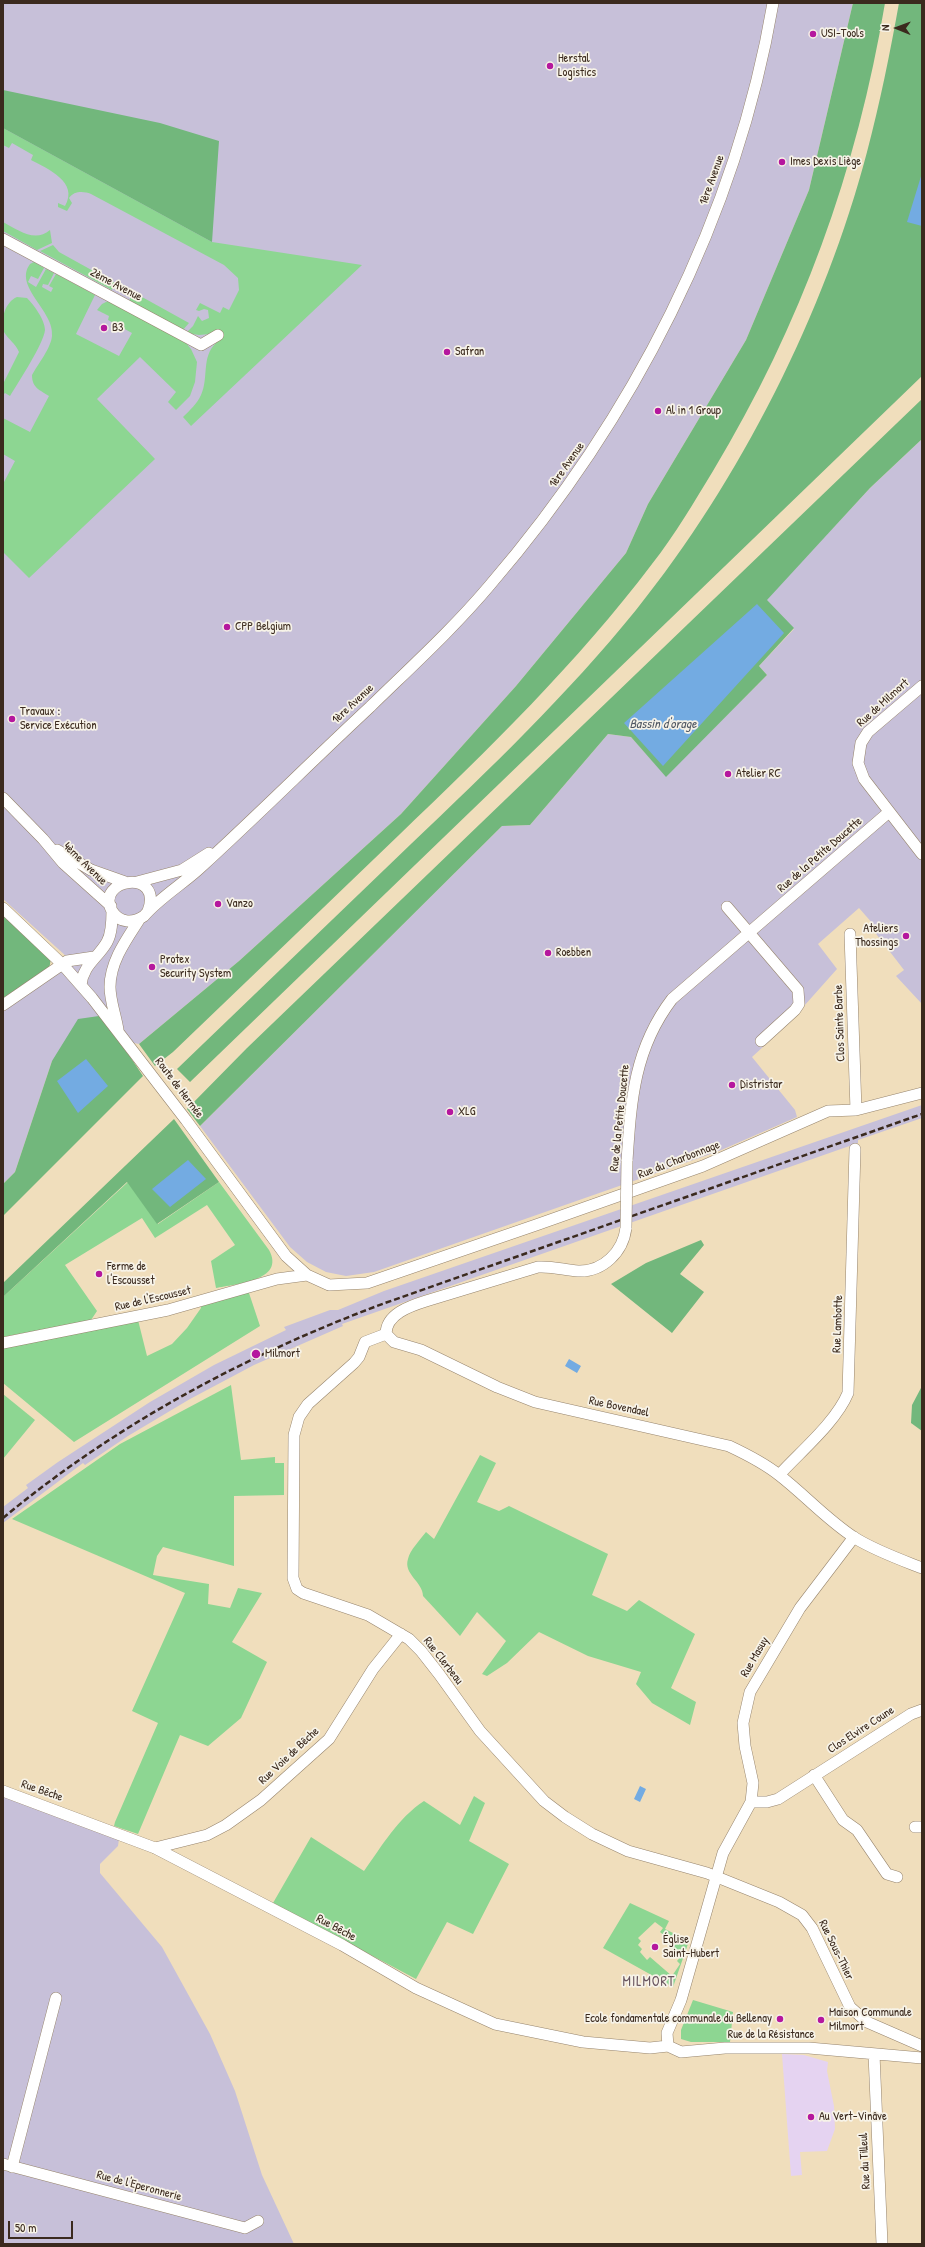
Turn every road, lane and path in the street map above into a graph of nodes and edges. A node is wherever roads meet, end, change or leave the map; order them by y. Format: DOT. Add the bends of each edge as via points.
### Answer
graph roads {
  1 [pos="773,3"];
  2 [pos="3,238"];
  3 [pos="218,336"];
  4 [pos="922,686"];
  5 [pos="3,798"];
  6 [pos="890,812"];
  7 [pos="43,839"];
  8 [pos="225,843"];
  9 [pos="922,854"];
  10 [pos="125,882"];
  11 [pos="137,882"];
  12 [pos="727,907"];
  13 [pos="3,908"];
  14 [pos="112,909"];
  15 [pos="148,911"];
  16 [pos="139,920"];
  17 [pos="749,932"];
  18 [pos="850,934"];
  19 [pos="94,957"];
  20 [pos="63,965"];
  21 [pos="81,985"];
  22 [pos="110,988"];
  23 [pos="92,998"];
  24 [pos="3,1005"];
  25 [pos="119,1032"];
  26 [pos="761,1041"];
  27 [pos="922,1093"];
  28 [pos="856,1110"];
  29 [pos="855,1149"];
  30 [pos="307,1275"];
  31 [pos="329,1285"];
  32 [pos="386,1334"];
  33 [pos="3,1343"];
  34 [pos="779,1475"];
  35 [pos="854,1537"];
  36 [pos="922,1568"];
  37 [pos="401,1634"];
  38 [pos="922,1710"];
  39 [pos="814,1775"];
  40 [pos="3,1791"];
  41 [pos="751,1802"];
  42 [pos="155,1848"];
  43 [pos="717,1877"];
  44 [pos="896,1877"];
  45 [pos="56,1998"];
  46 [pos="668,2046"];
  47 [pos="922,2046"];
  48 [pos="874,2054"];
  49 [pos="922,2058"];
  50 [pos="7,2166"];
  51 [pos="258,2221"];
  52 [pos="882,2244"];
  1 -- 8 [label="street, 1ère Avenue" via="757,79 716,208 666,324 604,435 524,545 469,609"];
  2 -- 3 [label="street, 2ème Avenue" via="201,345"];
  4 -- 6 [label="street, Rue de Milmort" via="868,732 861,743 858,763 864,779"];
  5 -- 7 [label="street, 4ème Avenue"];
  6 -- 9 [label="street"];
  6 -- 17 [label="street, Rue de la Petite Doucette"];
  7 -- 10 [label="street, 4ème Avenue" via="67,857 91,870"];
  7 -- 14 [label="street, 4ème Avenue" via="63,863"];
  8 -- 11 [label="street, 1ère Avenue" via="182,870"];
  8 -- 15 [label="street, 1ère Avenue" via="202,866"];
  10 -- 11 [label="street, 1ère Avenue"];
  10 -- 14 [label="street" via="116,886 112,893"];
  11 -- 15 [label="street" via="146,888 149,894 151,900"];
  12 -- 17 [label="street"];
  13 -- 20 [label="street, Route de Hermée"];
  14 -- 16 [label="street" via="116,916 127,922"];
  14 -- 19 [label="street" via="110,935 107,943"];
  15 -- 16 [label="street, 1ère Avenue"];
  16 -- 22 [label="street, 1ère Avenue" via="118,953"];
  17 -- 26 [label="street" via="798,990 799,1004 795,1010"];
  17 -- 32 [label="street, Rue de la Petite Doucette, bridge" via="672,999 657,1019 641,1055 627,1161 626,1228 620,1249 599,1267 578,1271 554,1266 538,1268 408,1307 394,1316 387,1326"];
  18 -- 28 [label="street, Clos Sainte Barbe"];
  19 -- 20 [label="street" via="67,961"];
  19 -- 21 [label="street" via="85,968"];
  20 -- 21 [label="street, Route de Hermée"];
  20 -- 24 [label="street"];
  21 -- 23 [label="street, Route de Hermée"];
  22 -- 23 [label="street"];
  22 -- 25 [label="street, 1ère Avenue"];
  23 -- 25 [label="street, Route de Hermée"];
  25 -- 30 [label="street, Route de Hermée" via="286,1256"];
  27 -- 28 [label="street, Rue du Charbonnage"];
  28 -- 31 [label="street, Rue du Charbonnage" via="828,1112 678,1175 367,1283"];
  29 -- 34 [label="street, Rue Lambotte" via="848,1392 844,1402 830,1419"];
  30 -- 31 [label="street, Route de Hermée"];
  30 -- 33 [label="street, Rue de l'Escousset" via="277,1280 168,1310"];
  32 -- 34 [label="street, Rue Bovendael" via="394,1342 421,1350 522,1398 729,1446"];
  32 -- 37 [label="street, Rue Clerbeau" via="365,1342 359,1357 308,1404 299,1417 294,1435 293,1578 297,1589 303,1593 368,1615"];
  34 -- 35 [label="street, Rue Bovendael"];
  35 -- 36 [label="street" via="873,1548"];
  35 -- 41 [label="street, Rue Masuy" via="800,1608 750,1692 743,1723 753,1783"];
  37 -- 42 [label="street, Rue Voie de Bêche" via="368,1675 346,1715 329,1739 261,1800 207,1835"];
  37 -- 43 [label="street, Rue Clerbeau" via="421,1651 480,1731 544,1801 592,1834 628,1851"];
  38 -- 39 [label="street, Clos Elvire Coune" via="911,1714"];
  39 -- 41 [label="street, Clos Elvire Coune" via="772,1801"];
  39 -- 44 [label="street" via="843,1820 857,1830 887,1874"];
  40 -- 42 [label="street, Rue Bêche"];
  41 -- 43 [label="street, Rue Masuy" via="723,1853"];
  42 -- 46 [label="street, Rue Bêche" via="342,1945 416,1988 495,2024 583,2042 650,2048"];
  43 -- 46 [label="street, Rue Masuy" via="681,2000 667,2033"];
  43 -- 47 [label="street, Rue Sous-Thier" via="779,1902 802,1915 812,1928 850,2007 858,2016 876,2027"];
  45 -- 50 [label="street, Rue de l'Eperonnerie"];
  46 -- 48 [label="street, Rue de la Résistance" via="681,2052 725,2048 809,2048"];
  48 -- 49 [label="street, Rue de la Résistance"];
  48 -- 52 [label="street, Rue du Tilleul"];
  50 -- 51 [label="street, Rue de l'Eperonnerie" via="245,2228"];
}
